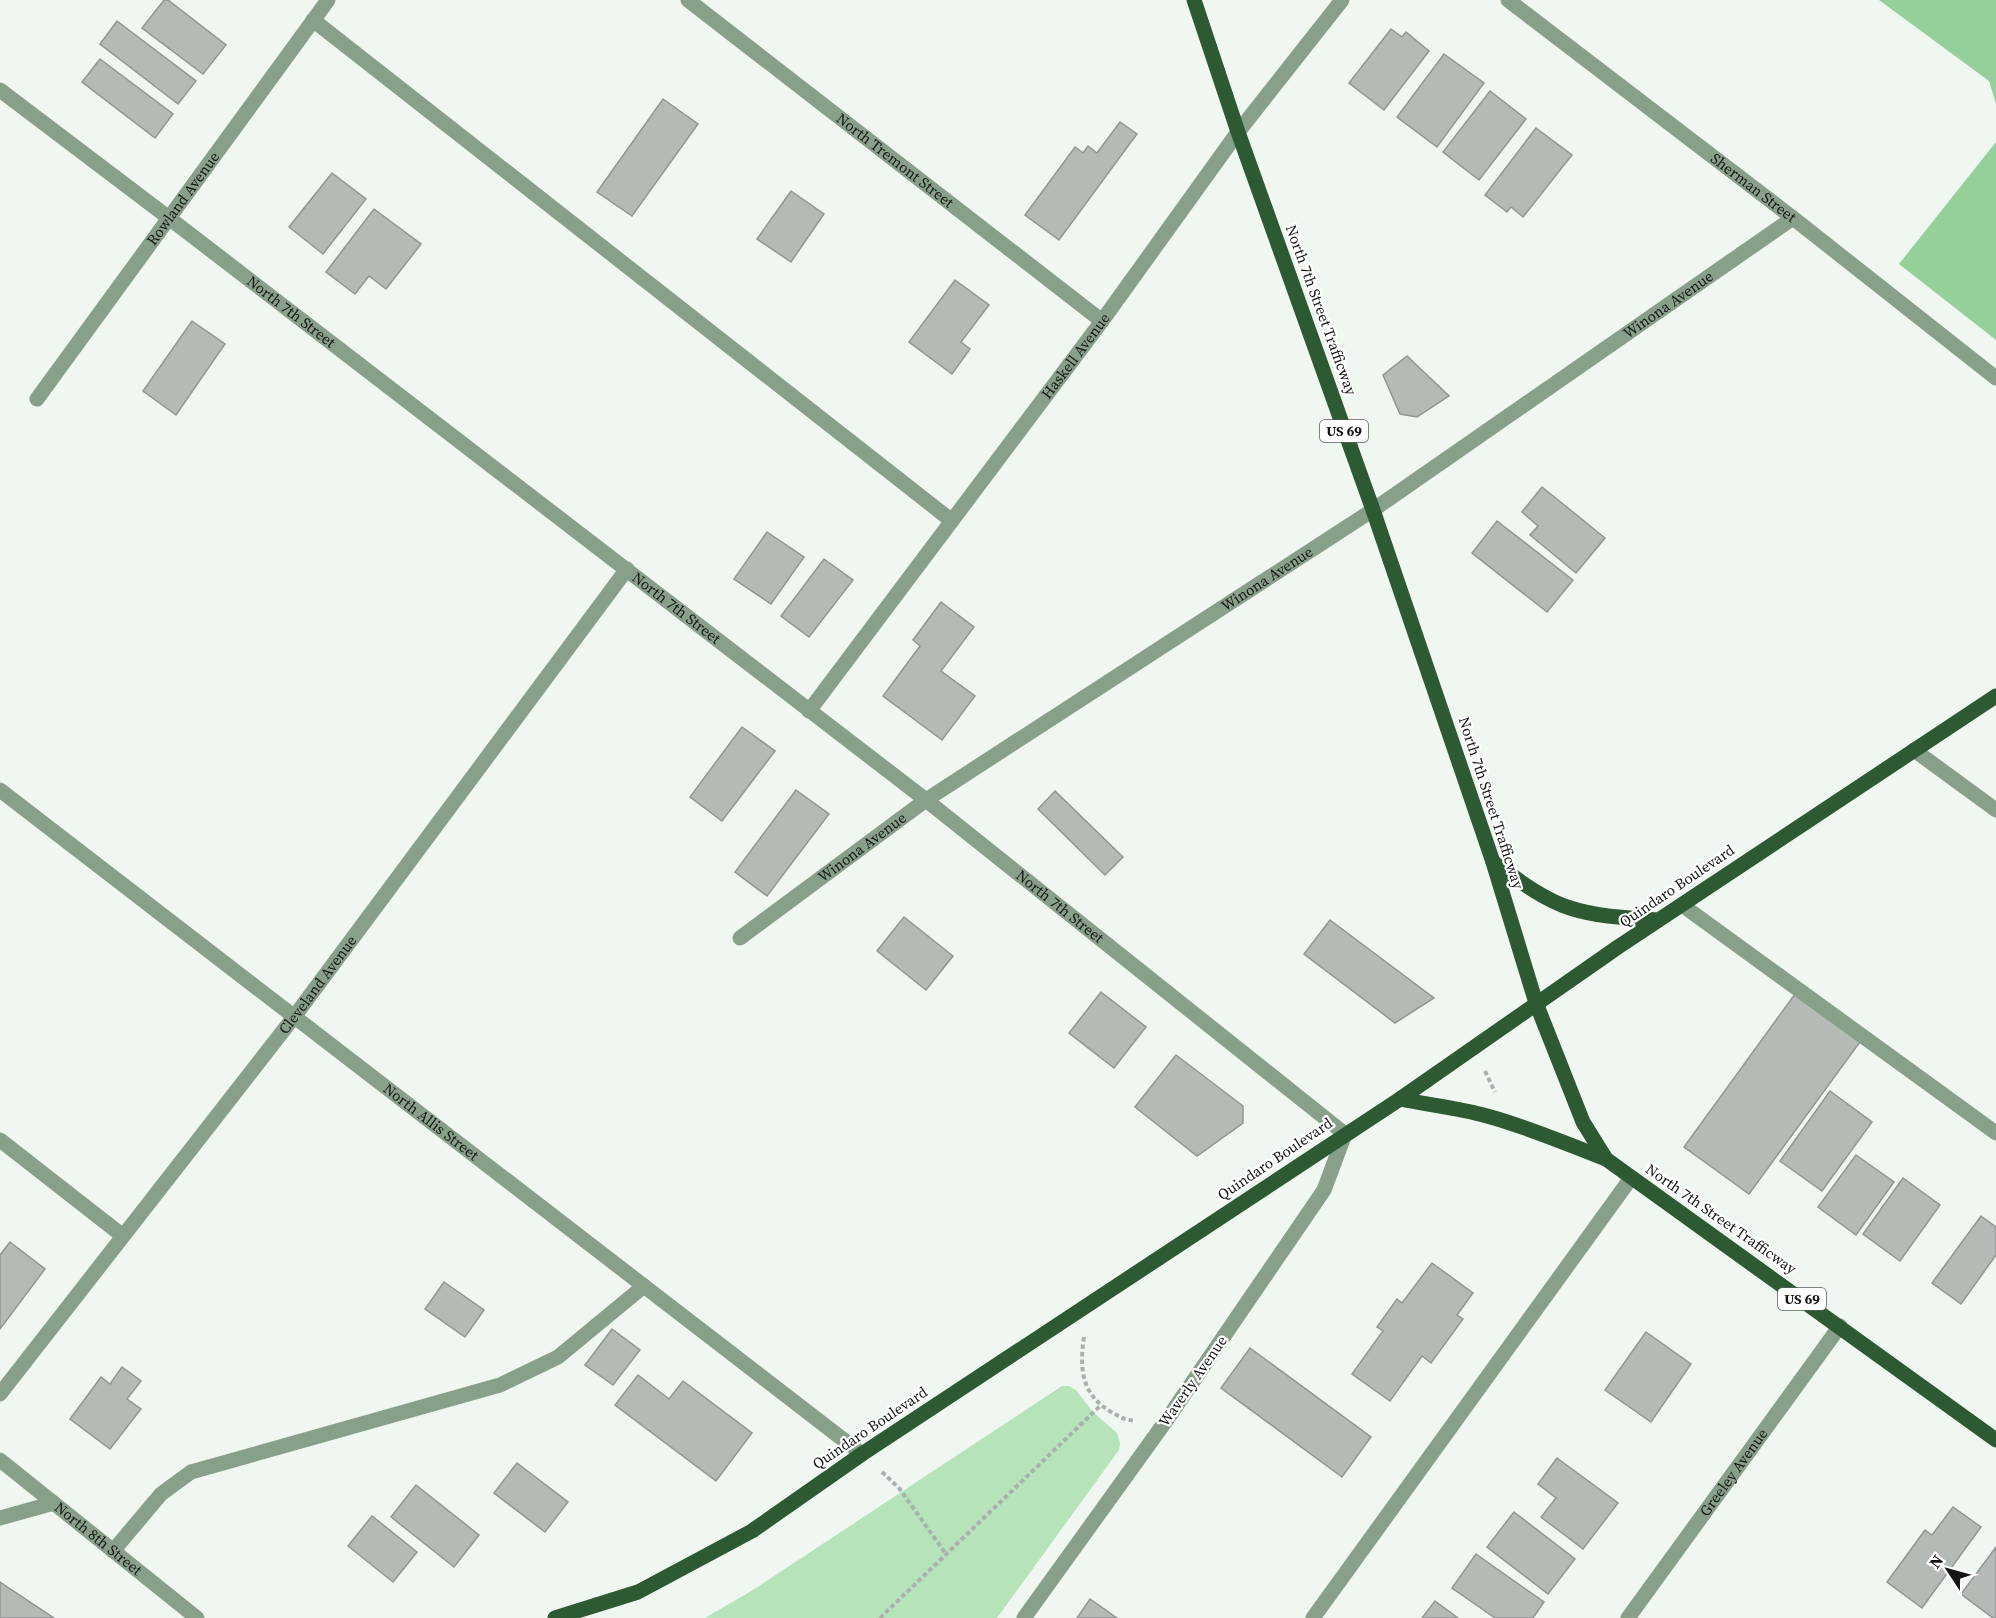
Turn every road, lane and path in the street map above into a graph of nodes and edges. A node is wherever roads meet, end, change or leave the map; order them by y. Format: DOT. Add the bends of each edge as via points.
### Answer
graph roads {
  1 [pos="328,0"];
  2 [pos="688,0"];
  3 [pos="1194,0"];
  4 [pos="1342,0"];
  5 [pos="1508,0"];
  6 [pos="313,20"];
  7 [pos="0,90"];
  8 [pos="1238,132"];
  9 [pos="169,218"];
  10 [pos="1792,218"];
  11 [pos="1102,321"];
  12 [pos="1996,378"];
  13 [pos="37,399"];
  14 [pos="1372,510"];
  15 [pos="952,521"];
  16 [pos="627,569"];
  17 [pos="1996,696"];
  18 [pos="809,711"];
  19 [pos="1914,750"];
  20 [pos="0,790"];
  21 [pos="926,800"];
  22 [pos="1996,810"];
  23 [pos="1493,862"];
  24 [pos="1682,905"];
  25 [pos="1658,920"];
  26 [pos="740,938"];
  27 [pos="1536,1003"];
  28 [pos="294,1017"];
  29 [pos="1485,1071"];
  30 [pos="1497,1097"];
  31 [pos="1400,1098"];
  32 [pos="1996,1133"];
  33 [pos="1346,1134"];
  34 [pos="0,1140"];
  35 [pos="1606,1159"];
  36 [pos="1631,1178"];
  37 [pos="123,1236"];
  38 [pos="644,1286"];
  39 [pos="1090,1304"];
  40 [pos="1840,1326"];
  41 [pos="0,1394"];
  42 [pos="1100,1406"];
  43 [pos="1168,1418"];
  44 [pos="1996,1440"];
  45 [pos="862,1454"];
  46 [pos="0,1460"];
  47 [pos="54,1503"];
  48 [pos="0,1518"];
  49 [pos="114,1551"];
  50 [pos="946,1554"];
  51 [pos="197,1618"];
  52 [pos="555,1618"];
  53 [pos="880,1618"];
  54 [pos="1024,1618"];
  55 [pos="1313,1618"];
  56 [pos="1628,1618"];
  1 -- 6 [label="street, Rowland Avenue"];
  2 -- 11 [label="street, North Tremont Street"];
  3 -- 8 [label="main road, North 7th Street Trafficway / US 69"];
  4 -- 8 [label="street, Haskell Avenue"];
  5 -- 10 [label="street, Sherman Street"];
  6 -- 9 [label="street, Rowland Avenue"];
  6 -- 15 [label="street"];
  7 -- 9 [label="street, North 7th Street"];
  8 -- 11 [label="street, Haskell Avenue"];
  8 -- 14 [label="main road, North 7th Street Trafficway / US 69"];
  9 -- 13 [label="street, Rowland Avenue"];
  9 -- 16 [label="street, North 7th Street"];
  10 -- 12 [label="street, Sherman Street"];
  10 -- 14 [label="street, Winona Avenue"];
  11 -- 15 [label="street, Haskell Avenue"];
  14 -- 21 [label="street, Winona Avenue"];
  14 -- 23 [label="main road, North 7th Street Trafficway / US 69"];
  15 -- 18 [label="street, Haskell Avenue"];
  16 -- 18 [label="street, North 7th Street"];
  16 -- 28 [label="street, Cleveland Avenue"];
  17 -- 19 [label="main road, Quindaro Boulevard"];
  18 -- 21 [label="street, North 7th Street"];
  19 -- 22 [label="street"];
  19 -- 24 [label="main road, Quindaro Boulevard"];
  20 -- 28 [label="street, North Allis Street"];
  21 -- 26 [label="street, Winona Avenue"];
  21 -- 33 [label="street, North 7th Street"];
  23 -- 25 [label="main road" via="1569,908"];
  23 -- 27 [label="main road, North 7th Street Trafficway / US 69"];
  24 -- 25 [label="main road, Quindaro Boulevard"];
  24 -- 32 [label="street"];
  25 -- 27 [label="main road, Quindaro Boulevard"];
  27 -- 31 [label="main road, Quindaro Boulevard"];
  27 -- 35 [label="main road, North 7th Street Trafficway / US 69" via="1583,1122"];
  28 -- 37 [label="street, Cleveland Avenue"];
  28 -- 38 [label="street, North Allis Street"];
  29 -- 30 [label="path"];
  31 -- 33 [label="main road, Quindaro Boulevard"];
  31 -- 35 [label="main road" via="1490,1116"];
  33 -- 39 [label="main road, Quindaro Boulevard"];
  33 -- 43 [label="street, Waverly Avenue" via="1324,1190"];
  34 -- 37 [label="street"];
  35 -- 36 [label="main road, North 7th Street Trafficway / US 69"];
  36 -- 40 [label="main road, North 7th Street Trafficway / US 69"];
  36 -- 55 [label="street"];
  37 -- 41 [label="street, Cleveland Avenue"];
  38 -- 45 [label="street, North Allis Street"];
  38 -- 49 [label="street" via="558,1357 500,1385 191,1472 161,1494"];
  39 -- 42 [label="path" via="1081,1357 1084,1382"];
  39 -- 45 [label="main road, Quindaro Boulevard"];
  40 -- 44 [label="main road, North 7th Street Trafficway / US 69"];
  40 -- 56 [label="street, Greeley Avenue"];
  42 -- 43 [label="path" via="1127,1421"];
  42 -- 50 [label="path"];
  43 -- 54 [label="street, Waverly Avenue"];
  45 -- 50 [label="path" via="899,1488"];
  45 -- 52 [label="main road, Quindaro Boulevard" via="752,1531 638,1592"];
  46 -- 47 [label="street, North 8th Street"];
  47 -- 48 [label="street"];
  47 -- 49 [label="street, North 8th Street"];
  49 -- 51 [label="street, North 8th Street"];
  50 -- 53 [label="path"];
}
